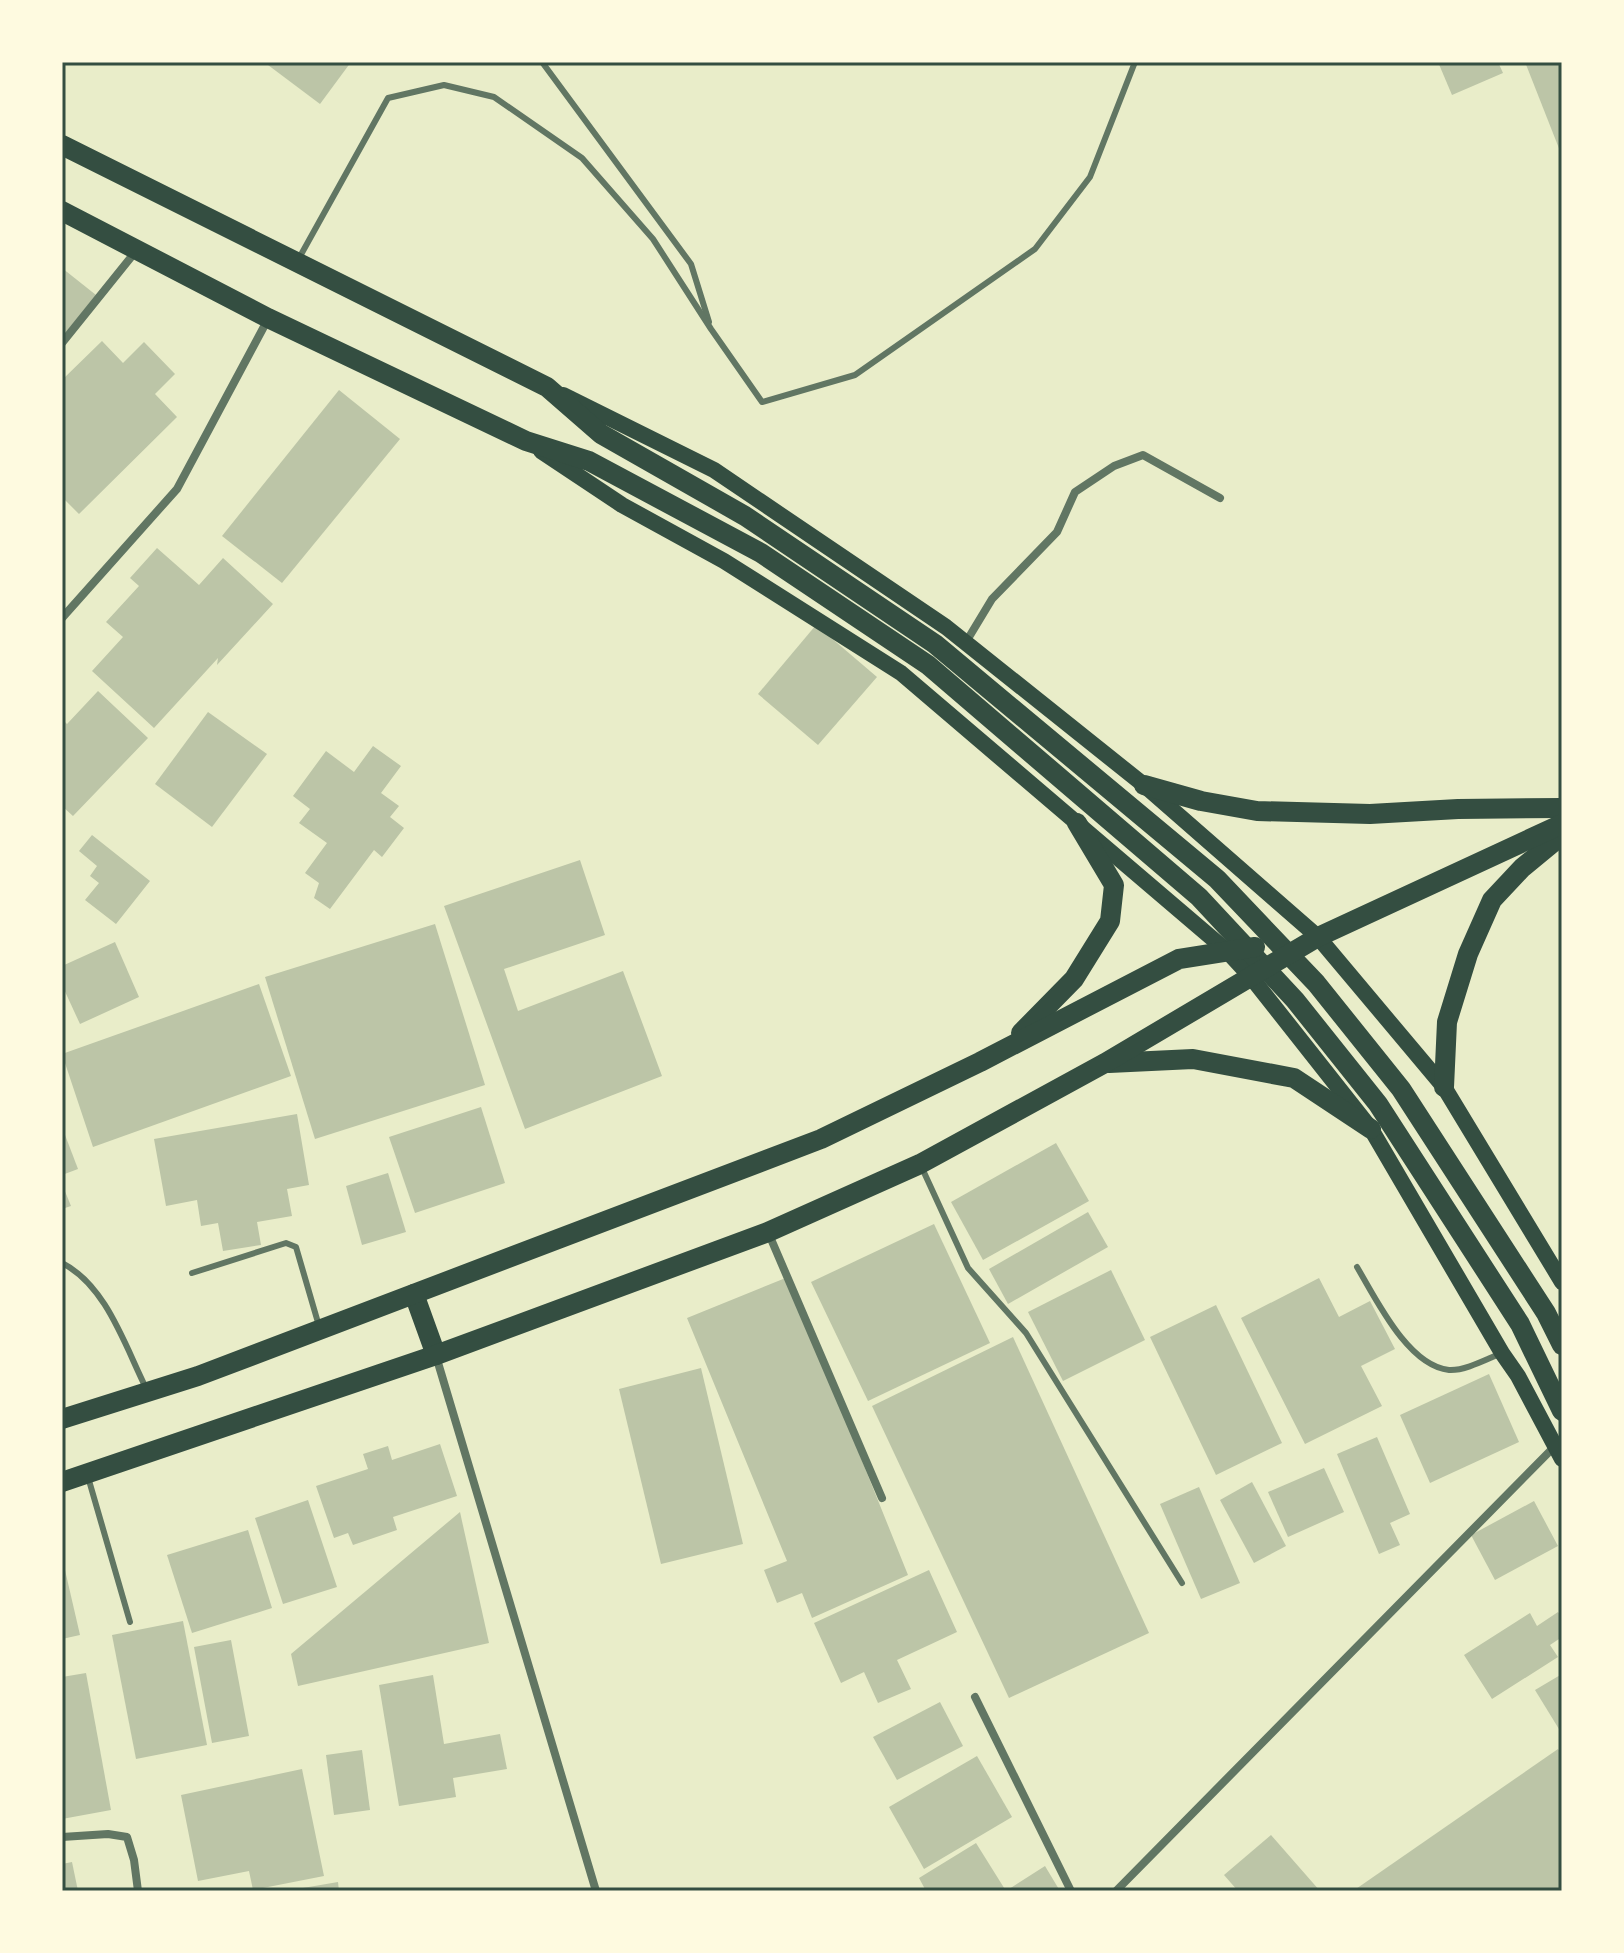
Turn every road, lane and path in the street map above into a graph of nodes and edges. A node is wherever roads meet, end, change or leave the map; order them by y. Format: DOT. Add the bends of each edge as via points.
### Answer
graph roads {
  1 [pos="542,62"];
  2 [pos="1135,62"];
  3 [pos="62,145"];
  4 [pos="62,211"];
  5 [pos="137,250"];
  6 [pos="296,263"];
  7 [pos="268,318"];
  8 [pos="711,329"];
  9 [pos="62,343"];
  10 [pos="547,387"];
  11 [pos="526,441"];
  12 [pos="1220,498"];
  13 [pos="62,618"];
  14 [pos="968,645"];
  15 [pos="928,697"];
  16 [pos="1144,785"];
  17 [pos="1562,808"];
  18 [pos="1077,823"];
  19 [pos="1562,824"];
  20 [pos="1562,835"];
  21 [pos="1318,937"];
  22 [pos="1227,951"];
  23 [pos="1251,977"];
  24 [pos="1009,1045"];
  25 [pos="1105,1063"];
  26 [pos="1444,1087"];
  27 [pos="1371,1129"];
  28 [pos="920,1164"];
  29 [pos="768,1232"];
  30 [pos="62,1263"];
  31 [pos="1357,1267"];
  32 [pos="192,1273"];
  33 [pos="1562,1282"];
  34 [pos="414,1294"];
  35 [pos="320,1330"];
  36 [pos="1562,1345"];
  37 [pos="1502,1353"];
  38 [pos="436,1355"];
  39 [pos="147,1392"];
  40 [pos="1562,1411"];
  41 [pos="62,1419"];
  42 [pos="1559,1452"];
  43 [pos="87,1474"];
  44 [pos="62,1482"];
  45 [pos="882,1498"];
  46 [pos="1182,1583"];
  47 [pos="130,1622"];
  48 [pos="975,1697"];
  49 [pos="62,1837"];
  50 [pos="138,1891"];
  51 [pos="596,1891"];
  52 [pos="1071,1891"];
  53 [pos="1116,1891"];
  1 -- 8 [label="lane" via="691,264"];
  2 -- 8 [label="lane" via="1090,177 1035,249 855,375 762,402"];
  3 -- 6 [label="main road"];
  4 -- 5 [label="main road"];
  5 -- 7 [label="main road"];
  5 -- 9 [label="street"];
  6 -- 8 [label="lane" via="388,98 444,85 494,97 582,158 653,239"];
  6 -- 10 [label="main road"];
  7 -- 11 [label="main road"];
  7 -- 13 [label="street" via="177,489"];
  10 -- 14 [label="main road" via="714,470"];
  10 -- 36 [label="main road" via="601,434 745,516 935,644 1217,879 1316,983 1401,1089"];
  11 -- 15 [label="main road" via="901,673"];
  11 -- 40 [label="main road" via="589,461 761,553 928,665 1199,897 1295,1000 1378,1104 1520,1324"];
  12 -- 14 [label="street" via="1143,455 1114,466 1075,492 1057,532 992,599"];
  14 -- 15 [label="main road" via="969,659 960,678"];
  14 -- 16 [label="main road"];
  15 -- 18 [label="main road"];
  16 -- 17 [label="main road" via="1257,811 1370,814"];
  16 -- 21 [label="main road"];
  18 -- 22 [label="main road"];
  18 -- 24 [label="main road" via="1114,885 1110,921 1074,979"];
  19 -- 21 [label="main road"];
  20 -- 26 [label="main road" via="1492,900 1447,1022"];
  21 -- 22 [label="main road"];
  21 -- 23 [label="main road"];
  21 -- 26 [label="main road"];
  22 -- 23 [label="main road"];
  22 -- 24 [label="main road" via="1179,959"];
  23 -- 25 [label="main road"];
  23 -- 27 [label="main road"];
  24 -- 34 [label="main road" via="821,1139"];
  25 -- 27 [label="main road" via="1193,1059 1294,1078"];
  25 -- 28 [label="main road"];
  26 -- 33 [label="main road"];
  27 -- 37 [label="main road"];
  28 -- 29 [label="main road"];
  28 -- 46 [label="lane" via="968,1268 1026,1333"];
  29 -- 38 [label="main road"];
  29 -- 45 [label="street"];
  30 -- 39 [label="lane" via="85,1279 110,1315"];
  31 -- 37 [label="lane" via="1400,1337 1428,1364 1451,1370"];
  32 -- 35 [label="lane" via="286,1243 296,1247"];
  34 -- 35 [label="main road"];
  34 -- 38 [label="main road"];
  35 -- 39 [label="main road"];
  37 -- 42 [label="main road"];
  38 -- 43 [label="main road"];
  38 -- 51 [label="street"];
  39 -- 41 [label="main road"];
  42 -- 53 [label="street"];
  43 -- 44 [label="main road"];
  43 -- 47 [label="lane"];
  48 -- 52 [label="street"];
  49 -- 50 [label="street" via="127,1837"];
}
